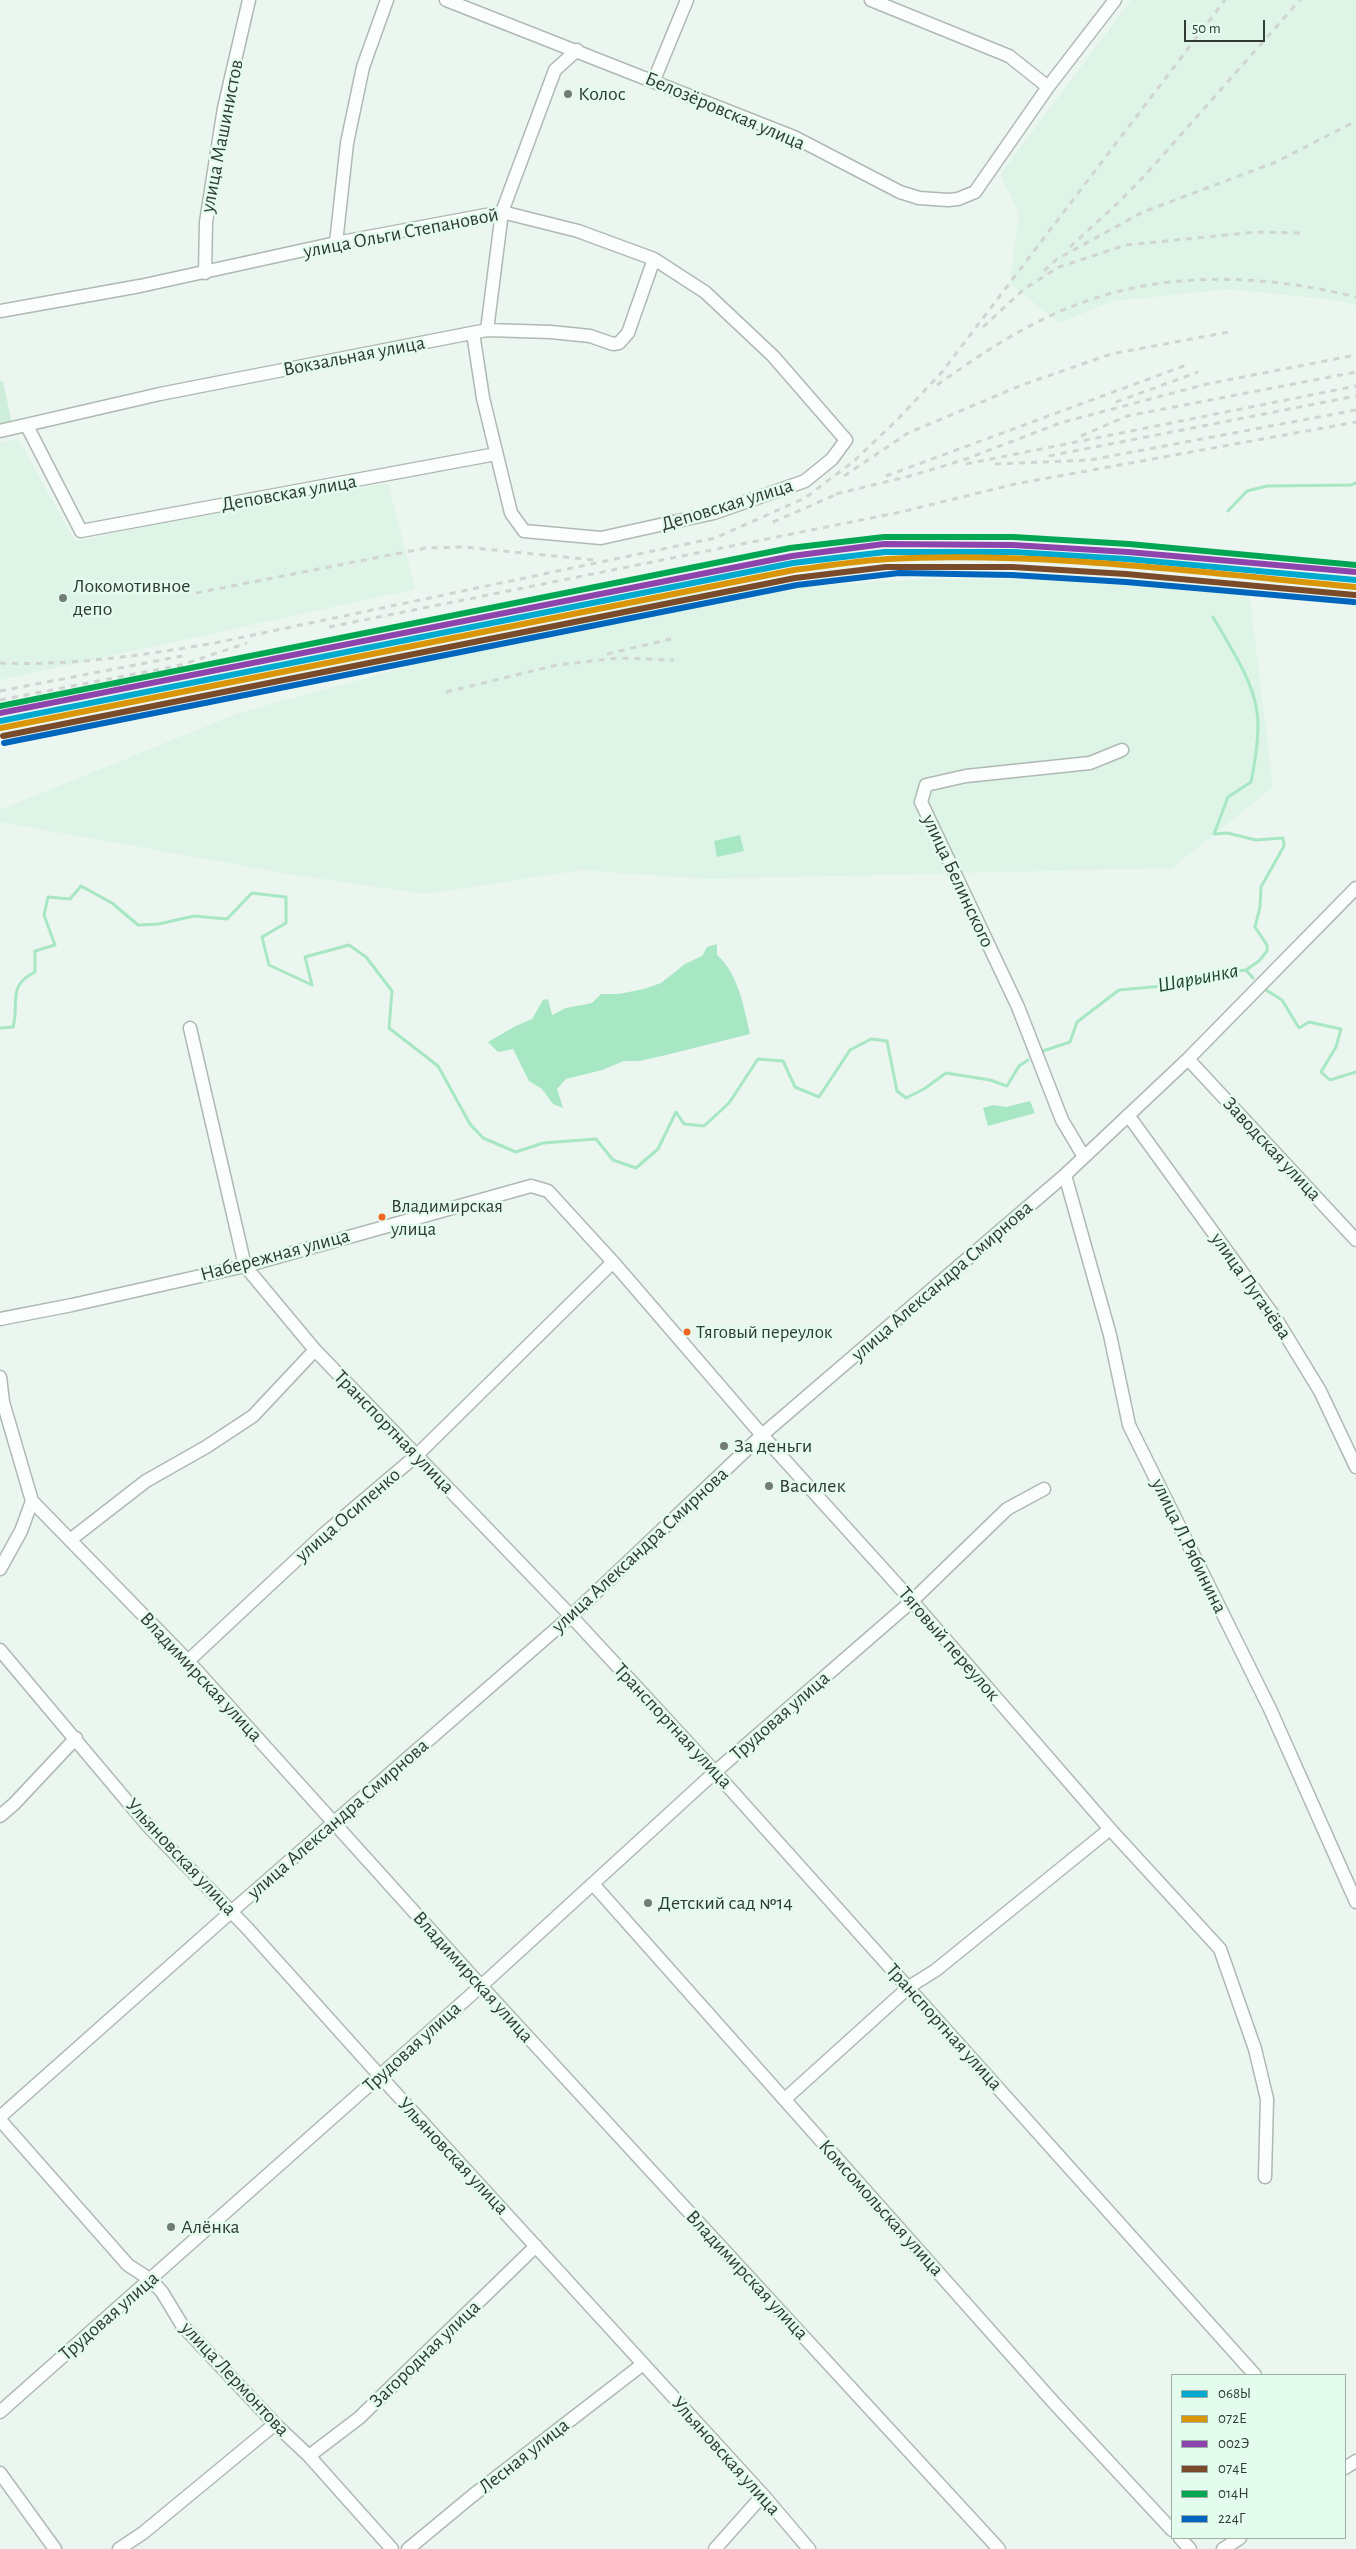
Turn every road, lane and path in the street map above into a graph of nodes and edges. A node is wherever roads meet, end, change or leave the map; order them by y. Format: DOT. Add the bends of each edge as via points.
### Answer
graph roads {
  1 [pos="249,0"];
  2 [pos="387,0"];
  3 [pos="446,0"];
  4 [pos="687,0"];
  5 [pos="871,0"];
  6 [pos="1115,0"];
  7 [pos="577,50"];
  8 [pos="654,80"];
  9 [pos="1048,88"];
  10 [pos="502,212"];
  11 [pos="336,243"];
  12 [pos="654,259"];
  13 [pos="205,273"];
  14 [pos="0,311"];
  15 [pos="487,330"];
  16 [pos="473,333"];
  17 [pos="27,426"];
  18 [pos="0,431"];
  19 [pos="846,440"];
  20 [pos="496,454"];
  21 [pos="1122,750"];
  22 [pos="1356,888"];
  23 [pos="190,1028"];
  24 [pos="1188,1059"];
  25 [pos="1128,1115"];
  26 [pos="1084,1157"];
  27 [pos="1065,1174"];
  28 [pos="548,1191"];
  29 [pos="1356,1240"];
  30 [pos="614,1262"];
  31 [pos="246,1266"];
  32 [pos="0,1319"];
  33 [pos="315,1350"];
  34 [pos="0,1377"];
  35 [pos="762,1435"];
  36 [pos="418,1455"];
  37 [pos="1356,1467"];
  38 [pos="1044,1489"];
  39 [pos="32,1501"];
  40 [pos="70,1540"];
  41 [pos="0,1569"];
  42 [pos="912,1601"];
  43 [pos="571,1616"];
  44 [pos="0,1650"];
  45 [pos="188,1661"];
  46 [pos="76,1738"];
  47 [pos="715,1772"];
  48 [pos="0,1816"];
  49 [pos="334,1824"];
  50 [pos="1110,1829"];
  51 [pos="593,1884"];
  52 [pos="1356,1902"];
  53 [pos="232,1911"];
  54 [pos="481,1986"];
  55 [pos="909,1987"];
  56 [pos="380,2076"];
  57 [pos="784,2099"];
  58 [pos="0,2119"];
  59 [pos="1265,2177"];
  60 [pos="536,2246"];
  61 [pos="151,2280"];
  62 [pos="643,2364"];
  63 [pos="1254,2374"];
  64 [pos="0,2412"];
  65 [pos="275,2424"];
  66 [pos="309,2456"];
  67 [pos="0,2473"];
  68 [pos="763,2495"];
  69 [pos="1171,2529"];
  70 [pos="1181,2539"];
  71 [pos="1238,2539"];
  72 [pos="55,2549"];
  73 [pos="119,2549"];
  74 [pos="392,2549"];
  75 [pos="408,2549"];
  76 [pos="715,2549"];
  77 [pos="809,2549"];
  78 [pos="1000,2549"];
  79 [pos="1190,2549"];
  80 [pos="1223,2549"];
  1 -- 13 [label="street, улица Машинистов" via="224,108 210,194"];
  2 -- 11 [label="street" via="363,67 347,143"];
  3 -- 7 [label="street, Белозёровская улица"];
  4 -- 8 [label="street"];
  5 -- 9 [label="street" via="1009,56"];
  6 -- 9 [label="street"];
  7 -- 8 [label="street, Белозёровская улица"];
  7 -- 10 [label="street" via="555,70"];
  8 -- 9 [label="street, Белозёровская улица" via="794,137 900,192 919,198 948,200 975,192"];
  10 -- 11 [label="street, улица Ольги Степановой"];
  10 -- 12 [label="street, улица Ольги Степановой" via="578,231"];
  10 -- 15 [label="street"];
  11 -- 13 [label="street, улица Ольги Степановой"];
  12 -- 15 [label="street, Вокзальная улица" via="628,333 620,343 551,332"];
  12 -- 19 [label="street, улица Ольги Степановой" via="705,292 766,349"];
  13 -- 14 [label="street, улица Ольги Степановой"];
  15 -- 16 [label="street, Вокзальная улица"];
  16 -- 17 [label="street, Вокзальная улица" via="160,394"];
  16 -- 20 [label="street"];
  17 -- 18 [label="street, Вокзальная улица"];
  17 -- 20 [label="street, Деповская улица" via="81,531"];
  19 -- 20 [label="street, Деповская улица" via="832,459 806,481 714,513 601,538 524,531 511,513"];
  21 -- 26 [label="street, улица Белинского" via="1090,763 966,776 926,785 921,802 1018,1007 1062,1120"];
  22 -- 24 [label="street, улица Александра Смирнова"];
  23 -- 31 [label="street, Транспортная улица"];
  24 -- 25 [label="street, улица Александра Смирнова"];
  24 -- 29 [label="street, Заводская улица"];
  25 -- 26 [label="street, улица Александра Смирнова"];
  25 -- 37 [label="street, улица Пугачёва" via="1276,1319 1320,1391"];
  26 -- 27 [label="street, улица Александра Смирнова"];
  27 -- 35 [label="street, улица Александра Смирнова"];
  27 -- 52 [label="street, улица Л.Рябинина" via="1110,1335 1130,1425 1270,1709"];
  28 -- 30 [label="street, Тяговый переулок"];
  28 -- 31 [label="street, Набережная улица" via="531,1186"];
  30 -- 35 [label="street, Тяговый переулок"];
  30 -- 36 [label="street, улица Осипенко"];
  31 -- 32 [label="street, Набережная улица"];
  31 -- 33 [label="street, Транспортная улица"];
  33 -- 36 [label="street, Транспортная улица"];
  33 -- 40 [label="street" via="253,1416 146,1480"];
  34 -- 39 [label="street, Владимирская улица" via="3,1402"];
  35 -- 42 [label="street, Тяговый переулок"];
  35 -- 43 [label="street, улица Александра Смирнова"];
  36 -- 43 [label="street, Транспортная улица"];
  36 -- 45 [label="street, улица Осипенко" via="324,1534"];
  38 -- 42 [label="street, Трудовая улица" via="1007,1510"];
  39 -- 40 [label="street, Владимирская улица"];
  39 -- 41 [label="street" via="21,1531"];
  40 -- 45 [label="street, Владимирская улица"];
  42 -- 47 [label="street, Трудовая улица"];
  42 -- 50 [label="street, Тяговый переулок"];
  43 -- 47 [label="street, Транспортная улица"];
  43 -- 49 [label="street, улица Александра Смирнова"];
  44 -- 46 [label="street, Ульяновская улица"];
  45 -- 49 [label="street, Владимирская улица"];
  46 -- 48 [label="street"];
  46 -- 53 [label="street, Ульяновская улица" via="148,1826"];
  47 -- 51 [label="street, Трудовая улица"];
  47 -- 55 [label="street, Транспортная улица"];
  49 -- 53 [label="street, улица Александра Смирнова"];
  49 -- 54 [label="street, Владимирская улица"];
  50 -- 55 [label="street" via="936,1970"];
  50 -- 59 [label="street, Тяговый переулок" via="1220,1949 1255,2049 1267,2099"];
  51 -- 54 [label="street, Трудовая улица"];
  51 -- 57 [label="street, Комсомольская улица"];
  53 -- 56 [label="street, Ульяновская улица"];
  53 -- 58 [label="street, улица Александра Смирнова"];
  54 -- 56 [label="street, Трудовая улица"];
  54 -- 78 [label="street, Владимирская улица"];
  55 -- 57 [label="street"];
  55 -- 63 [label="street, Транспортная улица"];
  56 -- 60 [label="street, Ульяновская улица"];
  56 -- 61 [label="street, Трудовая улица"];
  57 -- 69 [label="street, Комсомольская улица" via="1055,2404"];
  58 -- 61 [label="street, улица Лермонтова" via="128,2265"];
  60 -- 62 [label="street, Ульяновская улица"];
  60 -- 66 [label="street, Загородная улица" via="359,2418"];
  61 -- 64 [label="street, Трудовая улица"];
  61 -- 65 [label="street, улица Лермонтова" via="182,2326"];
  62 -- 68 [label="street, Ульяновская улица"];
  62 -- 75 [label="street, Лесная улица"];
  65 -- 66 [label="street, улица Лермонтова"];
  65 -- 73 [label="street" via="143,2533"];
  66 -- 74 [label="street, улица Лермонтова"];
  67 -- 72 [label="street"];
  68 -- 76 [label="street"];
  68 -- 77 [label="street, Ульяновская улица"];
  70 -- 79 [label="street"];
  71 -- 80 [label="street"];
}
